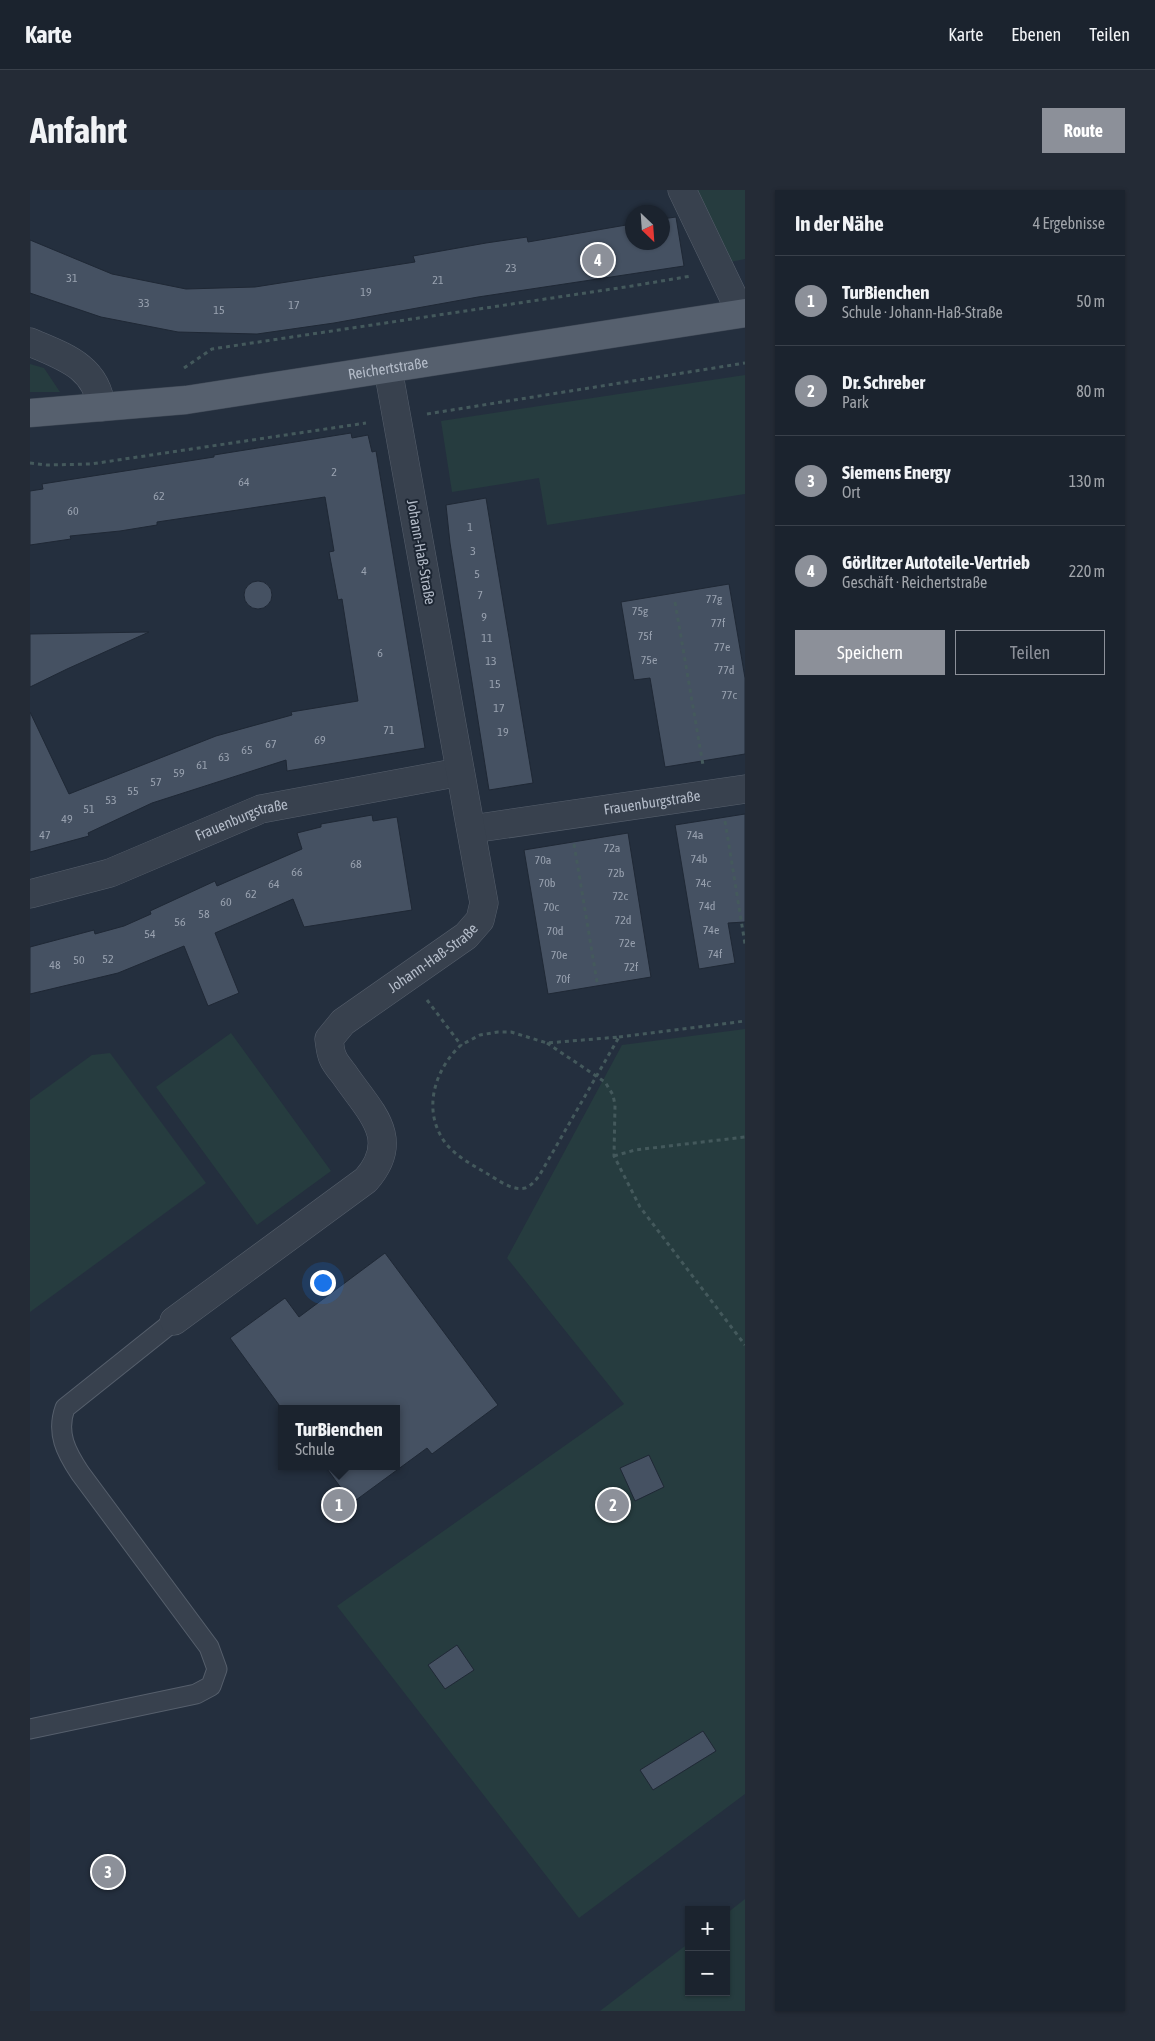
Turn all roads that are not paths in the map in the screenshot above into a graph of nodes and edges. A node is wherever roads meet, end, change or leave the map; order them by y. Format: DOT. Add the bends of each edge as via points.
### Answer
graph roads {
  1 [pos="682,190"];
  2 [pos="743,313"];
  3 [pos="30,342"];
  4 [pos="388,369"];
  5 [pos="101,408"];
  6 [pos="30,413"];
  7 [pos="460,772"];
  8 [pos="724,792"];
  9 [pos="472,829"];
  10 [pos="30,894"];
  11 [pos="174,1321"];
  12 [pos="30,1729"];
  1 -- 2 [label="street"];
  2 -- 4 [label="main road, Reichertstraße"];
  3 -- 5 [label="street" via="76,362 96,388"];
  4 -- 5 [label="main road, Reichertstraße" via="186,400"];
  4 -- 7 [label="street, Johann-Haß-Straße"];
  5 -- 6 [label="main road, Reichertstraße"];
  7 -- 9 [label="street, Johann-Haß-Straße"];
  7 -- 10 [label="street, Frauenburgstraße" via="260,809 110,873"];
  8 -- 9 [label="street, Frauenburgstraße"];
  9 -- 11 [label="street, Johann-Haß-Straße" via="484,903 480,920 466,936 343,1022 329,1039 333,1058 382,1133 383,1149 377,1167 366,1180"];
  11 -- 12 [label="lane" via="69,1403 60,1420 68,1455 209,1647 217,1669 211,1686 196,1694"];
}
